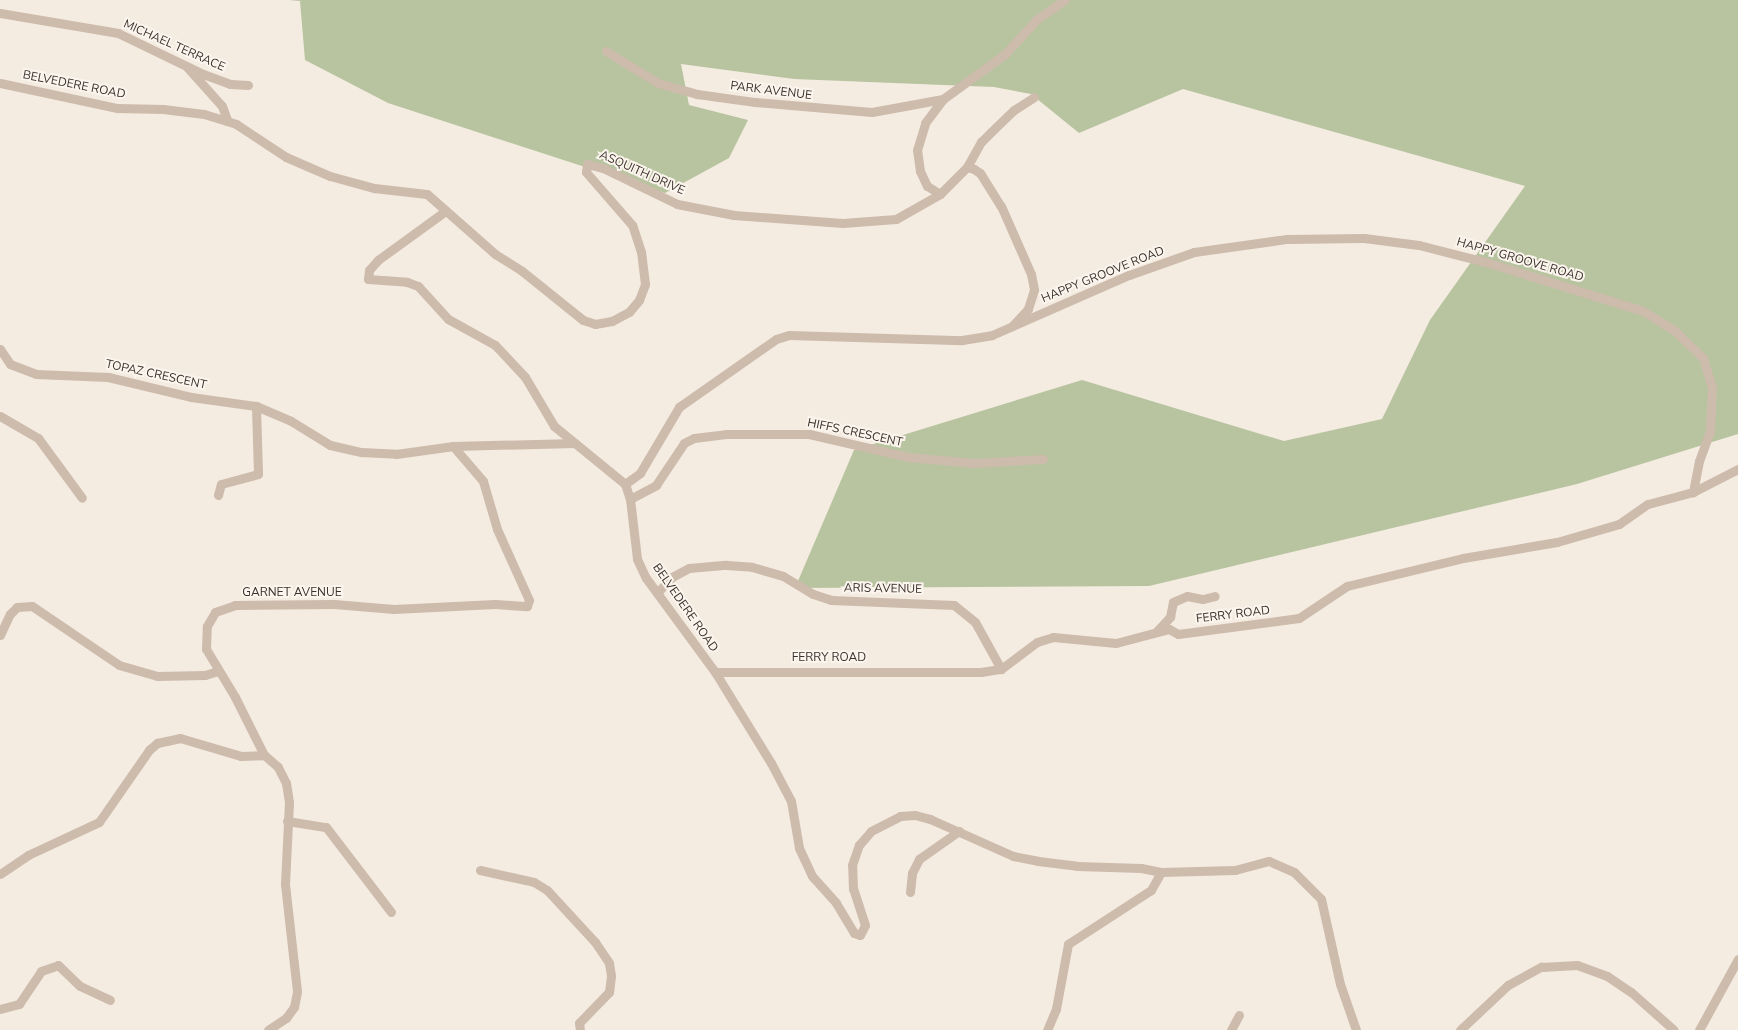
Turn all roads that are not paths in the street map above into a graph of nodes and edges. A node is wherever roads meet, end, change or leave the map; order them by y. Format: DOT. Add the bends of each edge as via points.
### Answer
graph roads {
  1 [pos="1065,0"];
  2 [pos="0,13"];
  3 [pos="606,50"];
  4 [pos="183,64"];
  5 [pos="0,82"];
  6 [pos="248,85"];
  7 [pos="1034,98"];
  8 [pos="943,99"];
  9 [pos="227,120"];
  10 [pos="967,167"];
  11 [pos="940,194"];
  12 [pos="444,212"];
  13 [pos="1012,326"];
  14 [pos="0,349"];
  15 [pos="256,406"];
  16 [pos="0,416"];
  17 [pos="575,444"];
  18 [pos="453,446"];
  19 [pos="1043,459"];
  20 [pos="1738,469"];
  21 [pos="625,484"];
  22 [pos="1693,492"];
  23 [pos="218,495"];
  24 [pos="82,498"];
  25 [pos="630,499"];
  26 [pos="657,592"];
  27 [pos="1215,596"];
  28 [pos="1156,632"];
  29 [pos="0,635"];
  30 [pos="1001,668"];
  31 [pos="218,670"];
  32 [pos="714,672"];
  33 [pos="264,755"];
  34 [pos="287,821"];
  35 [pos="959,831"];
  36 [pos="480,870"];
  37 [pos="1161,872"];
  38 [pos="0,874"];
  39 [pos="910,892"];
  40 [pos="392,912"];
  41 [pos="1738,959"];
  42 [pos="110,1000"];
  43 [pos="0,1009"];
  44 [pos="1239,1015"];
  45 [pos="268,1030"];
  46 [pos="580,1030"];
  47 [pos="1047,1030"];
  48 [pos="1232,1030"];
  49 [pos="1356,1030"];
  50 [pos="1460,1030"];
  51 [pos="1674,1030"];
  52 [pos="1699,1030"];
  1 -- 8 [label="street" via="1036,20 1005,54"];
  2 -- 4 [label="street, MICHAEL TERRACE" via="118,33"];
  3 -- 8 [label="street, PARK AVENUE" via="658,83 697,94 872,112"];
  4 -- 6 [label="street, MICHAEL TERRACE" via="230,84"];
  4 -- 9 [label="street" via="222,106"];
  5 -- 9 [label="street, BELVEDERE ROAD" via="117,108 163,109"];
  7 -- 10 [label="street, ASQUITH DRIVE" via="997,125 981,142"];
  8 -- 11 [label="street" via="925,123 917,150 920,171 927,186"];
  9 -- 12 [label="street, BELVEDERE ROAD" via="286,157 330,176 374,188 428,194"];
  10 -- 11 [label="street, ASQUITH DRIVE"];
  10 -- 13 [label="street" via="980,172 1000,206 1031,274 1034,290 1028,308"];
  11 -- 12 [label="street, ASQUITH DRIVE" via="912,212 883,222 734,215 677,204 603,168 587,164 586,172 632,224 641,252 645,284 639,300 629,312 612,321 595,324 583,320"];
  12 -- 17 [label="street" via="378,260 369,270 368,279 418,286 448,319 495,345 525,377 554,426"];
  13 -- 21 [label="street, HAPPY GROOVE ROAD" via="992,335 962,340 798,333 776,339 678,407 640,473"];
  13 -- 22 [label="street, HAPPY GROOVE ROAD" via="1129,275 1194,252 1287,239 1364,238 1419,245 1490,262 1643,312 1676,332 1703,358 1712,388 1710,432 1699,461"];
  14 -- 15 [label="street, TOPAZ CRESCENT" via="10,364 36,374 108,376 191,398"];
  15 -- 18 [label="street, TOPAZ CRESCENT" via="291,421 330,445 361,452 396,454"];
  15 -- 23 [label="street" via="258,474 221,484"];
  16 -- 24 [label="street" via="38,438"];
  17 -- 18 [label="street, TOPAZ CRESCENT"];
  17 -- 21 [label="street"];
  18 -- 31 [label="street, GARNET AVENUE" via="483,481 497,529 529,600 527,606 476,604 394,609 334,604 235,605 214,612 207,626 206,649"];
  19 -- 25 [label="street, HIFFS CRESCENT" via="974,463 908,458 809,434 726,434 694,438 684,443 656,485"];
  20 -- 22 [label="street, FERRY ROAD"];
  21 -- 25 [label="street, BELVEDERE ROAD"];
  22 -- 28 [label="street, FERRY ROAD" via="1648,504 1619,524 1557,542 1463,558 1347,586 1299,618 1178,634 1169,629"];
  25 -- 26 [label="street, BELVEDERE ROAD" via="637,560"];
  26 -- 30 [label="street, ARIS AVENUE" via="672,577 689,568 726,565 752,567 784,576 813,594 830,600 954,605 975,622"];
  26 -- 32 [label="street, BELVEDERE ROAD"];
  27 -- 28 [label="street" via="1203,599 1187,596 1173,602 1170,617"];
  28 -- 30 [label="street, FERRY ROAD" via="1116,643 1053,637 1037,642"];
  29 -- 31 [label="street" via="10,614 17,608 32,606 119,665 157,676 205,675"];
  30 -- 32 [label="street, FERRY ROAD" via="981,672"];
  31 -- 33 [label="street, GARNET AVENUE"];
  32 -- 35 [label="street, BELVEDERE ROAD" via="791,801 799,848 812,876 836,903 854,933 860,935 865,925 853,889 852,865 859,844 871,831 887,820 915,815"];
  33 -- 34 [label="street, GARNET AVENUE" via="278,767 286,784"];
  33 -- 38 [label="street" via="241,756 180,738 157,743 99,822 35,851"];
  34 -- 40 [label="street" via="326,827"];
  34 -- 45 [label="street, GARNET AVENUE" via="285,884 297,991 294,1007 286,1018"];
  35 -- 37 [label="street, BELVEDERE ROAD" via="1013,856 1077,866 1141,868"];
  35 -- 39 [label="street" via="919,859 912,873"];
  36 -- 46 [label="street" via="534,882 546,890 595,942 609,963 609,992 579,1023"];
  37 -- 47 [label="street" via="1151,890 1068,944 1056,1009"];
  37 -- 49 [label="street, BELVEDERE ROAD" via="1235,870 1268,861 1294,872 1321,899 1340,984"];
  41 -- 52 [label="street"];
  42 -- 43 [label="street" via="80,986 58,965 41,971 19,1004"];
  44 -- 48 [label="street"];
  50 -- 51 [label="street" via="1508,985 1542,966 1577,965 1615,981"];
}
